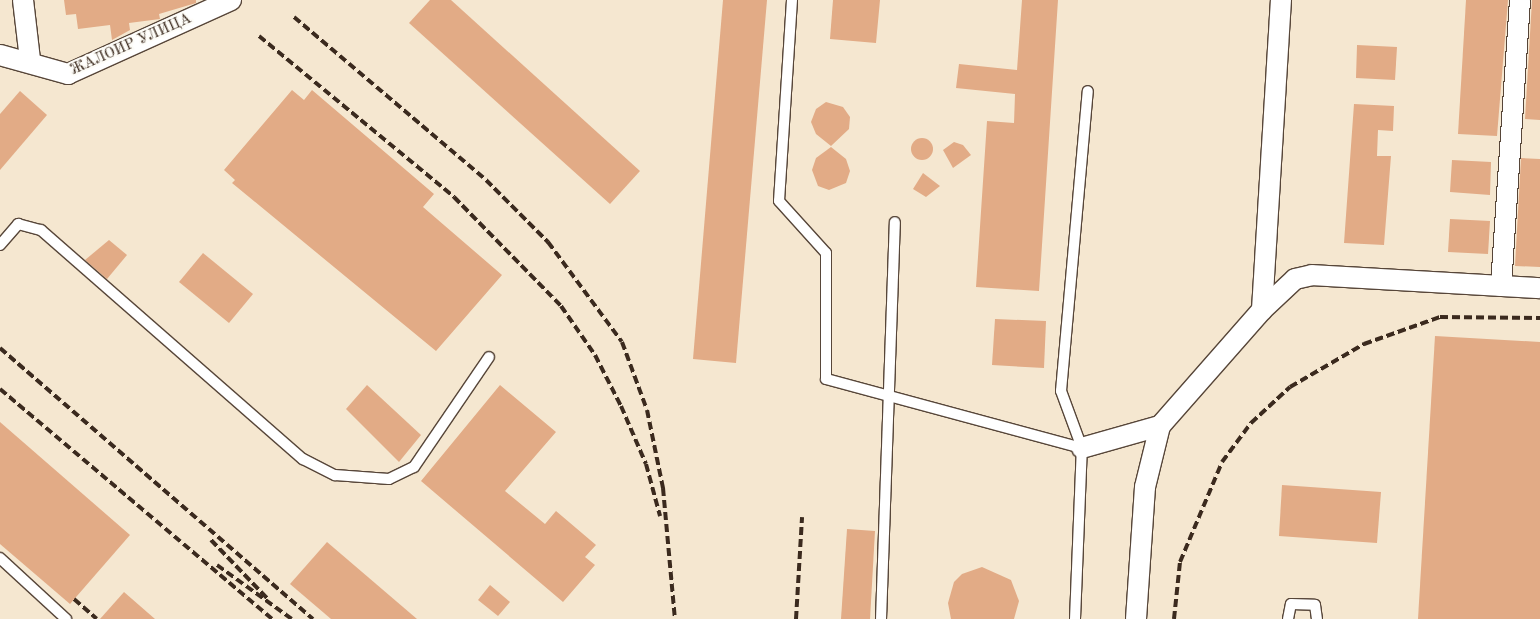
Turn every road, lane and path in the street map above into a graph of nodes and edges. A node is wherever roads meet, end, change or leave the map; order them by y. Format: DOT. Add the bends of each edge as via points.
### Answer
graph roads {
  1 [pos="23,0"];
  2 [pos="232,0"];
  3 [pos="792,0"];
  4 [pos="1281,0"];
  5 [pos="1520,0"];
  6 [pos="0,55"];
  7 [pos="30,60"];
  8 [pos="1088,91"];
  9 [pos="895,222"];
  10 [pos="0,245"];
  11 [pos="1501,286"];
  12 [pos="1540,288"];
  13 [pos="1262,310"];
  14 [pos="489,357"];
  15 [pos="891,394"];
  16 [pos="1160,426"];
  17 [pos="1082,448"];
  18 [pos="0,558"];
  19 [pos="66,619"];
  20 [pos="881,619"];
  21 [pos="1075,619"];
  22 [pos="1136,619"];
  23 [pos="1288,619"];
  24 [pos="1317,619"];
  1 -- 7 [label="street"];
  2 -- 7 [label="street, ЖАЛОИР УЛИЦА" via="68,74"];
  3 -- 15 [label="lane" via="779,201 826,253 826,379"];
  4 -- 13 [label="street"];
  5 -- 11 [label="street"];
  6 -- 7 [label="street, ЖАЛОИР УЛИЦА"];
  8 -- 17 [label="lane" via="1061,391"];
  9 -- 15 [label="lane"];
  10 -- 14 [label="lane" via="18,224 41,230 302,459 335,475 389,479 414,467"];
  11 -- 12 [label="street"];
  11 -- 13 [label="street" via="1312,275 1295,279"];
  13 -- 16 [label="street"];
  15 -- 17 [label="lane"];
  15 -- 20 [label="lane"];
  16 -- 17 [label="street"];
  16 -- 22 [label="street" via="1145,487"];
  17 -- 21 [label="lane"];
  18 -- 19 [label="lane"];
  23 -- 24 [label="lane" via="1291,604 1315,605"];
}
